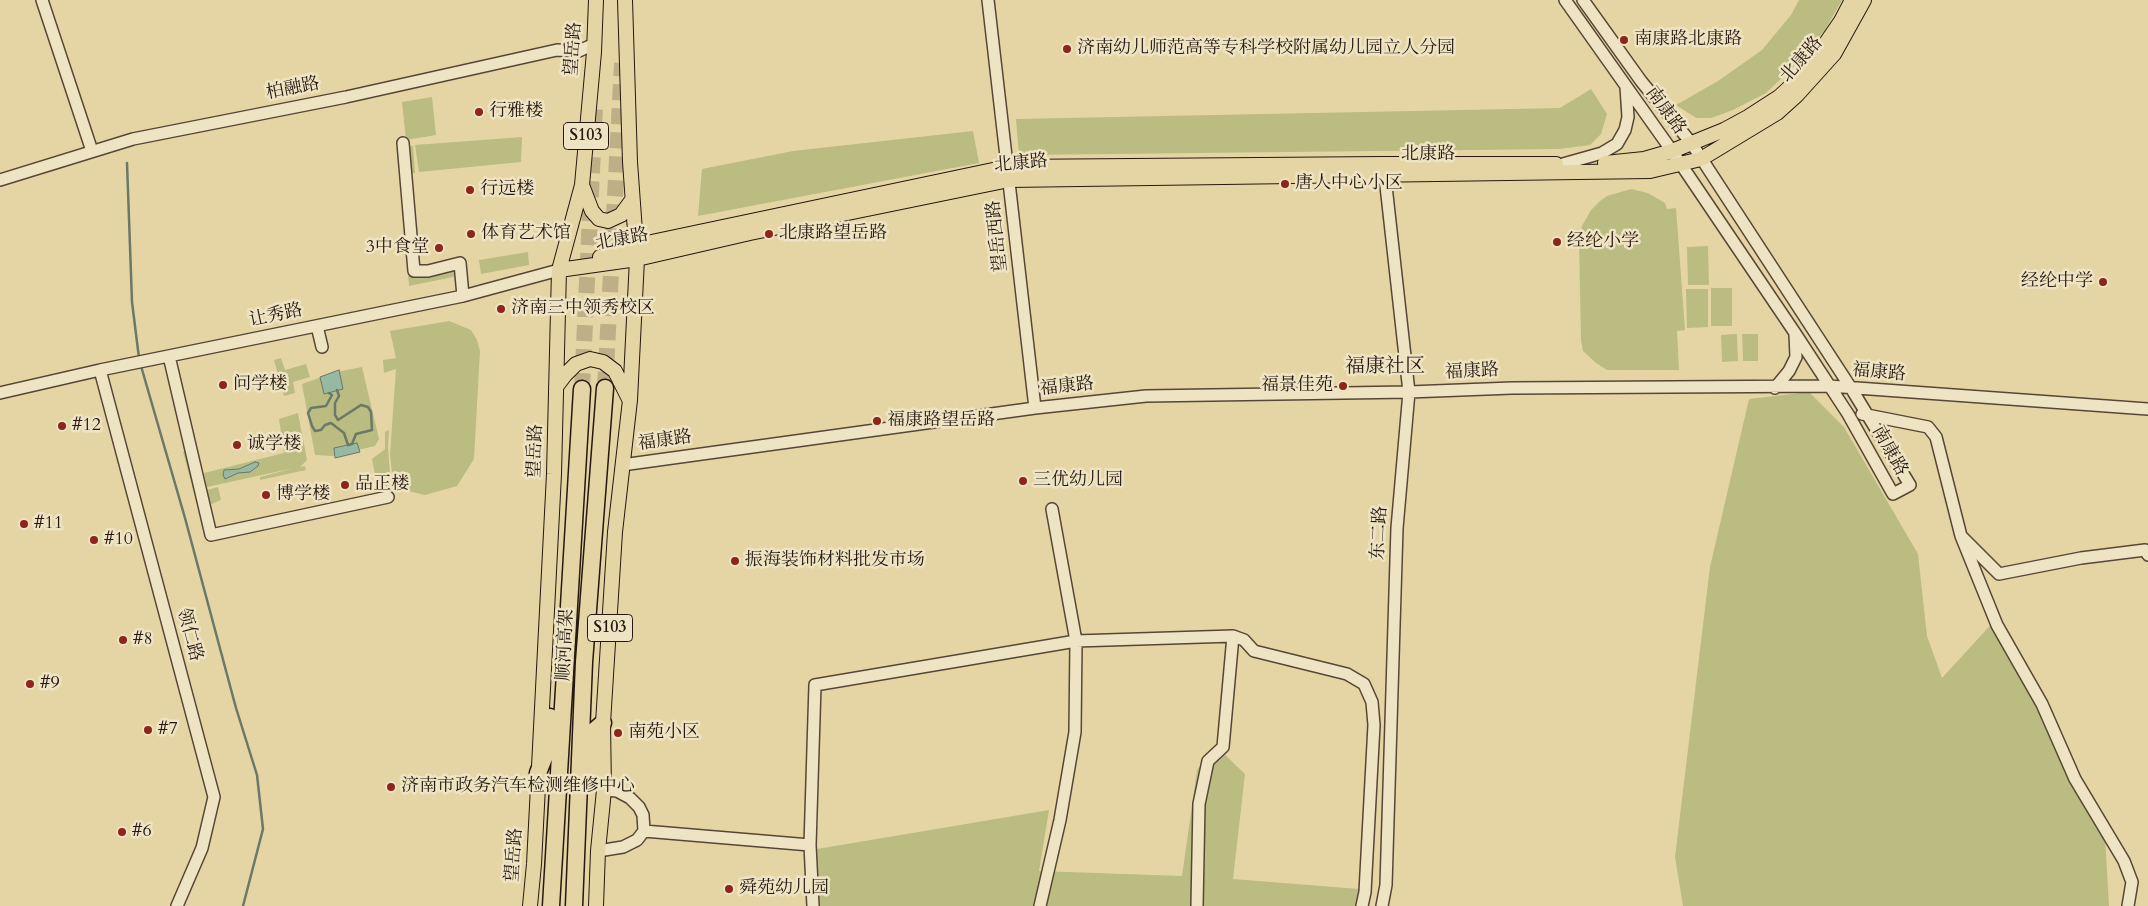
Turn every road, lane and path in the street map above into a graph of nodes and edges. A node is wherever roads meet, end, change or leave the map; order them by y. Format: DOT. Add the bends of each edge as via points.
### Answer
graph roads {
  1 [pos="42,0"];
  2 [pos="596,0"];
  3 [pos="626,0"];
  4 [pos="988,0"];
  5 [pos="1565,0"];
  6 [pos="1583,0"];
  7 [pos="1852,0"];
  8 [pos="1864,0"];
  9 [pos="594,44"];
  10 [pos="1626,87"];
  11 [pos="403,144"];
  12 [pos="1692,144"];
  13 [pos="92,151"];
  14 [pos="1672,151"];
  15 [pos="1701,160"];
  16 [pos="1563,164"];
  17 [pos="1680,164"];
  18 [pos="1384,168"];
  19 [pos="1008,174"];
  20 [pos="0,180"];
  21 [pos="582,185"];
  22 [pos="632,200"];
  23 [pos="637,252"];
  24 [pos="559,270"];
  25 [pos="463,296"];
  26 [pos="317,326"];
  27 [pos="1795,333"];
  28 [pos="322,347"];
  29 [pos="169,356"];
  30 [pos="100,370"];
  31 [pos="1829,386"];
  32 [pos="556,387"];
  33 [pos="605,388"];
  34 [pos="1775,388"];
  35 [pos="1851,388"];
  36 [pos="582,389"];
  37 [pos="1409,392"];
  38 [pos="0,394"];
  39 [pos="630,400"];
  40 [pos="1035,408"];
  41 [pos="2148,409"];
  42 [pos="1848,414"];
  43 [pos="1867,414"];
  44 [pos="622,466"];
  45 [pos="388,497"];
  46 [pos="1052,510"];
  47 [pos="1961,536"];
  48 [pos="2148,556"];
  49 [pos="1233,636"];
  50 [pos="1076,640"];
  51 [pos="563,686"];
  52 [pos="603,722"];
  53 [pos="538,773"];
  54 [pos="604,790"];
  55 [pos="579,810"];
  56 [pos="644,831"];
  57 [pos="810,845"];
  58 [pos="598,851"];
  59 [pos="177,906"];
  60 [pos="530,906"];
  61 [pos="551,906"];
  62 [pos="574,906"];
  63 [pos="596,906"];
  64 [pos="813,906"];
  65 [pos="1040,906"];
  66 [pos="1197,906"];
  67 [pos="1362,906"];
  68 [pos="1382,906"];
  69 [pos="2128,906"];
  1 -- 13 [label="street"];
  2 -- 9 [label="main road, 望岳路 / S103"];
  3 -- 22 [label="main road, S103"];
  4 -- 19 [label="street, 望岳西路"];
  5 -- 10 [label="street, 南康路"];
  6 -- 12 [label="street, 南康路" via="1641,81"];
  7 -- 12 [label="main road, 北康路" via="1806,72 1779,97 1748,117"];
  8 -- 15 [label="main road, 北康路" via="1834,54 1797,95"];
  9 -- 13 [label="street, 柏融路" via="579,51 557,50 133,139"];
  9 -- 21 [label="main road, 望岳路 / S103"];
  10 -- 14 [label="street, 南康路"];
  10 -- 16 [label="street" via="1628,117 1617,144 1602,153"];
  11 -- 25 [label="street" via="414,271 460,263"];
  12 -- 14 [label="main road, 北康路"];
  12 -- 15 [label="street, 南康路"];
  13 -- 20 [label="street, 柏融路"];
  14 -- 16 [label="main road, 北康路" via="1618,163"];
  14 -- 17 [label="street, 南康路"];
  15 -- 17 [label="main road, 北康路"];
  15 -- 35 [label="street, 南康路"];
  16 -- 18 [label="main road, 北康路"];
  17 -- 18 [label="main road, 北康路" via="1640,172 1566,174"];
  17 -- 27 [label="street, 南康路"];
  18 -- 19 [label="main road, 北康路"];
  18 -- 37 [label="street, 东二路"];
  19 -- 23 [label="main road, 北康路"];
  19 -- 40 [label="street, 望岳西路"];
  21 -- 22 [label="main road" via="592,211 599,219 608,221 620,215"];
  21 -- 24 [label="main road, 望岳路 / S103"];
  22 -- 23 [label="main road, S103"];
  23 -- 24 [label="main road, 北康路"];
  23 -- 39 [label="main road, S103"];
  24 -- 25 [label="street, 让秀路"];
  24 -- 32 [label="main road, 望岳路 / S103"];
  25 -- 26 [label="street, 让秀路"];
  26 -- 28 [label="street"];
  26 -- 29 [label="street, 让秀路"];
  27 -- 31 [label="street, 南康路"];
  27 -- 34 [label="street" via="1796,357"];
  29 -- 30 [label="street, 让秀路"];
  29 -- 45 [label="street" via="211,534"];
  30 -- 38 [label="street, 让秀路"];
  30 -- 59 [label="street, 领仁路" via="214,797 202,848"];
  31 -- 34 [label="street, 福康路"];
  31 -- 35 [label="street, 福康路"];
  31 -- 42 [label="street, 南康路"];
  32 -- 39 [label="main road" via="576,364 590,359 603,362 615,371"];
  32 -- 53 [label="main road, 望岳路 / S103"];
  33 -- 55 [label="highway, 顺河高架" via="584,662"];
  34 -- 37 [label="street, 福康路" via="1512,388"];
  35 -- 41 [label="street, 福康路"];
  35 -- 43 [label="street, 南康路"];
  36 -- 51 [label="highway, 顺河高架"];
  37 -- 40 [label="street, 福康路" via="1146,396"];
  37 -- 68 [label="street, 东二路" via="1397,528 1386,885"];
  39 -- 44 [label="main road, S103"];
  40 -- 44 [label="street, 福康路"];
  42 -- 43 [label="street"];
  42 -- 43 [label="street, 南康路" via="1893,494 1910,485"];
  43 -- 47 [label="street" via="1928,427 1936,437"];
  44 -- 52 [label="main road, S103"];
  46 -- 50 [label="street"];
  47 -- 48 [label="street" via="1999,574 2145,550"];
  47 -- 69 [label="street" via="1997,625 2042,704 2075,779 2124,861 2132,882"];
  49 -- 50 [label="street"];
  49 -- 66 [label="street" via="1223,747 1208,761 1199,804"];
  49 -- 67 [label="street" via="1244,640 1254,651 1347,674 1364,684 1372,702 1374,725"];
  50 -- 57 [label="street" via="815,685"];
  50 -- 65 [label="street" via="1075,732 1060,820"];
  51 -- 53 [label="highway" via="553,698 547,750"];
  51 -- 61 [label="highway, 顺河高架"];
  52 -- 54 [label="main road, S103"];
  52 -- 55 [label="highway" via="595,730 586,801"];
  53 -- 60 [label="main road, 望岳路 / S103"];
  54 -- 56 [label="street" via="616,791 639,807"];
  54 -- 58 [label="main road, S103"];
  55 -- 62 [label="highway, 顺河高架"];
  56 -- 57 [label="street"];
  56 -- 58 [label="street" via="637,840"];
  57 -- 64 [label="street"];
  58 -- 63 [label="main road, S103"];
}
